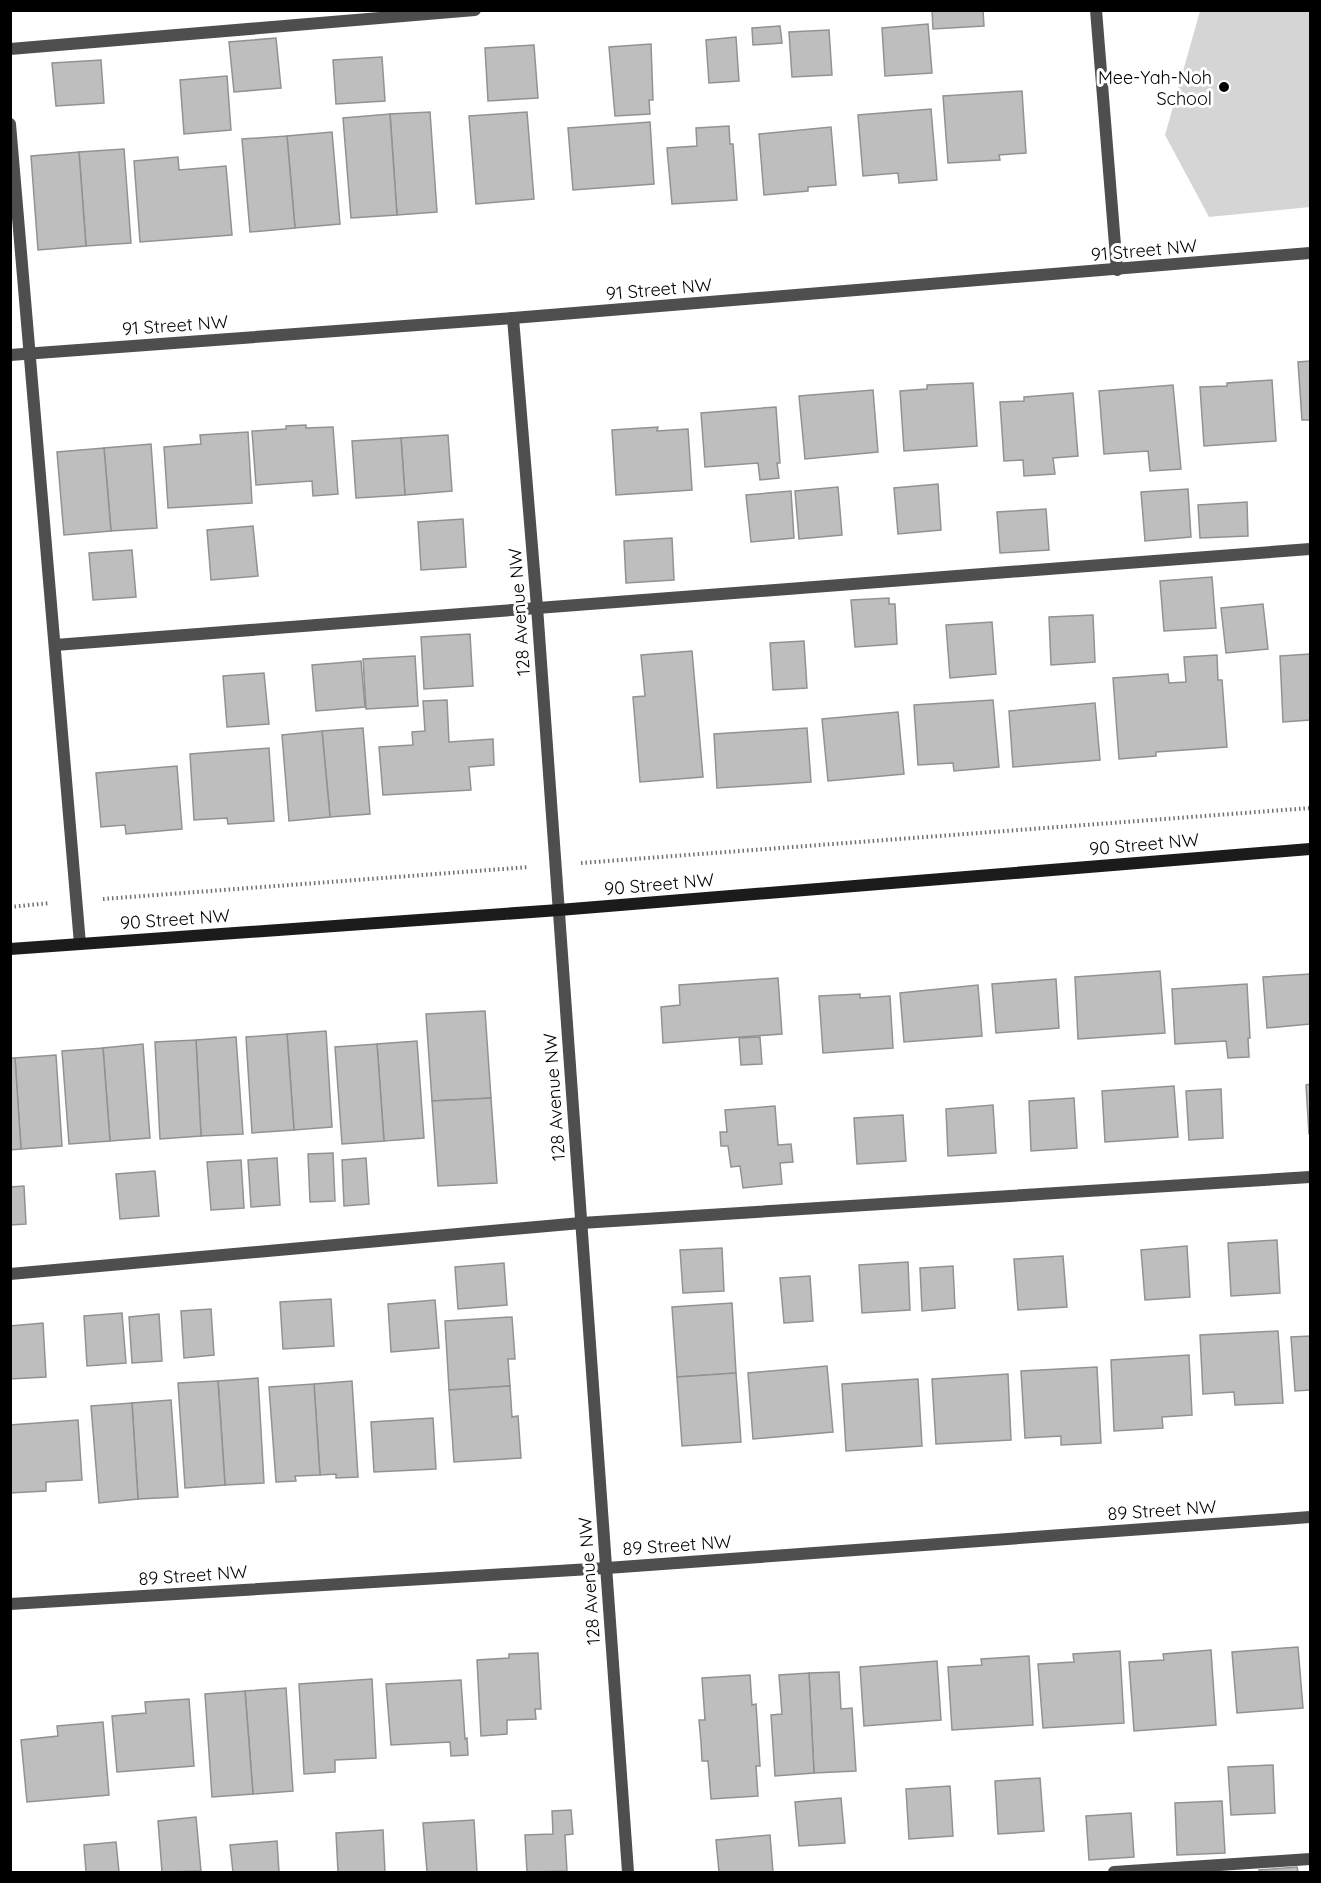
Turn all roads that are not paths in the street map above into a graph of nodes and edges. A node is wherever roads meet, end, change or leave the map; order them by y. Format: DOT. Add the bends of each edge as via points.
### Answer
graph roads {
  1 [pos="475,10"];
  2 [pos="1096,10"];
  3 [pos="10,49"];
  4 [pos="10,124"];
  5 [pos="1311,254"];
  6 [pos="1117,270"];
  7 [pos="513,318"];
  8 [pos="30,354"];
  9 [pos="10,355"];
  10 [pos="1311,549"];
  11 [pos="537,607"];
  12 [pos="55,645"];
  13 [pos="1311,849"];
  14 [pos="559,910"];
  15 [pos="80,944"];
  16 [pos="10,949"];
  17 [pos="1311,1177"];
  18 [pos="581,1222"];
  19 [pos="10,1274"];
  20 [pos="1311,1517"];
  21 [pos="607,1568"];
  22 [pos="10,1604"];
  23 [pos="1311,1859"];
  24 [pos="628,1872"];
  25 [pos="1114,1872"];
  1 -- 3 [label="street"];
  2 -- 6 [label="street"];
  4 -- 8 [label="street"];
  5 -- 6 [label="street, 91 Street NW"];
  6 -- 7 [label="street, 91 Street NW"];
  7 -- 8 [label="street, 91 Street NW"];
  7 -- 11 [label="street, 128 Avenue NW"];
  8 -- 9 [label="street, 91 Street NW"];
  8 -- 12 [label="street"];
  10 -- 11 [label="street"];
  11 -- 12 [label="street"];
  11 -- 14 [label="street, 128 Avenue NW"];
  12 -- 15 [label="street"];
  13 -- 14 [label="street, 90 Street NW"];
  14 -- 15 [label="street, 90 Street NW"];
  14 -- 18 [label="street, 128 Avenue NW"];
  15 -- 16 [label="street, 90 Street NW"];
  17 -- 18 [label="street"];
  18 -- 19 [label="street"];
  18 -- 21 [label="street, 128 Avenue NW"];
  20 -- 21 [label="street, 89 Street NW"];
  21 -- 22 [label="street, 89 Street NW"];
  21 -- 24 [label="street, 128 Avenue NW"];
  23 -- 25 [label="street"];
}
